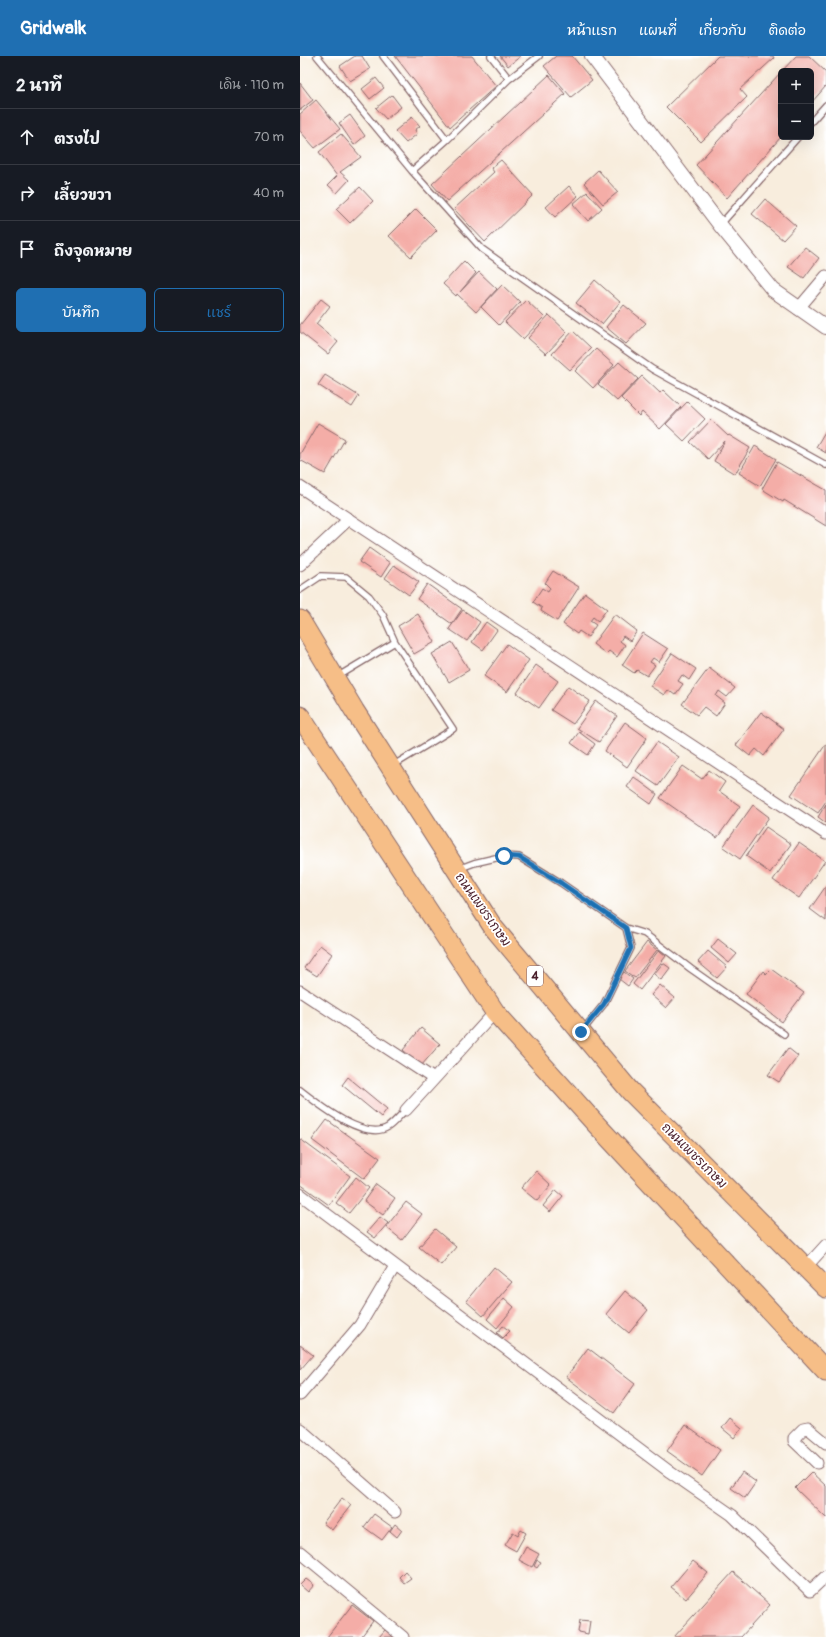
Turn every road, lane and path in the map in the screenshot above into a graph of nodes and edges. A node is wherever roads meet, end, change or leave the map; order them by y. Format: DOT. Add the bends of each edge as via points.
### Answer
graph roads {
  1 [pos="317,56"];
  2 [pos="383,56"];
  3 [pos="492,56"];
  4 [pos="540,56"];
  5 [pos="592,56"];
  6 [pos="509,79"];
  7 [pos="826,105"];
  8 [pos="814,119"];
  9 [pos="447,140"];
  10 [pos="795,140"];
  11 [pos="412,171"];
  12 [pos="720,225"];
  13 [pos="826,276"];
  14 [pos="798,309"];
  15 [pos="826,327"];
  16 [pos="826,466"];
  17 [pos="300,487"];
  18 [pos="349,519"];
  19 [pos="300,565"];
  20 [pos="300,590"];
  21 [pos="300,620"];
  22 [pos="395,642"];
  23 [pos="335,678"];
  24 [pos="302,723"];
  25 [pos="390,767"];
  26 [pos="826,834"];
  27 [pos="456,870"];
  28 [pos="626,928"];
  29 [pos="300,990"];
  30 [pos="495,1012"];
  31 [pos="581,1032"];
  32 [pos="784,1034"];
  33 [pos="434,1079"];
  34 [pos="300,1090"];
  35 [pos="406,1110"];
  36 [pos="300,1194"];
  37 [pos="826,1245"];
  38 [pos="395,1266"];
  39 [pos="806,1266"];
  40 [pos="826,1288"];
  41 [pos="826,1371"];
  42 [pos="300,1395"];
  43 [pos="300,1429"];
  44 [pos="826,1443"];
  45 [pos="817,1463"];
  46 [pos="395,1512"];
  47 [pos="300,1552"];
  48 [pos="826,1576"];
  49 [pos="404,1637"];
  1 -- 11 [label="lane"];
  2 -- 9 [label="lane"];
  3 -- 6 [label="lane"];
  4 -- 6 [label="lane"];
  5 -- 12 [label="street"];
  6 -- 9 [label="lane"];
  7 -- 8 [label="lane"];
  9 -- 11 [label="lane"];
  10 -- 12 [label="lane"];
  11 -- 16 [label="lane" via="482,249 652,369"];
  12 -- 14 [label="street" via="773,290"];
  13 -- 14 [label="street"];
  14 -- 15 [label="street"];
  17 -- 18 [label="street"];
  18 -- 19 [label="street"];
  18 -- 26 [label="street"];
  20 -- 22 [label="lane" via="321,576 346,577 369,596 383,615"];
  21 -- 23 [label="highway, ถนนเพชรเกษม / 4"];
  22 -- 23 [label="lane"];
  22 -- 25 [label="lane" via="453,729"];
  23 -- 25 [label="highway, ถนนเพชรเกษม / 4"];
  24 -- 30 [label="highway"];
  25 -- 27 [label="highway, ถนนเพชรเกษม / 4"];
  27 -- 28 [label="lane" via="504,856 519,857"];
  27 -- 31 [label="highway, ถนนเพชรเกษม / 4" via="493,927"];
  28 -- 31 [label="lane" via="631,948 604,1004"];
  28 -- 32 [label="lane" via="645,934 697,974"];
  29 -- 33 [label="street"];
  30 -- 33 [label="street"];
  30 -- 41 [label="highway"];
  31 -- 39 [label="highway, ถนนเพชรเกษม / 4" via="630,1091"];
  33 -- 35 [label="street"];
  34 -- 35 [label="lane" via="327,1112 369,1130 387,1128"];
  36 -- 38 [label="street"];
  37 -- 39 [label="street"];
  38 -- 42 [label="street" via="360,1325"];
  38 -- 48 [label="street" via="670,1472 732,1515 810,1591"];
  39 -- 40 [label="highway, ถนนเพชรเกษม / 4"];
  43 -- 46 [label="street"];
  44 -- 45 [label="street" via="808,1428 803,1429 794,1438 797,1445"];
  47 -- 49 [label="street"];
}
